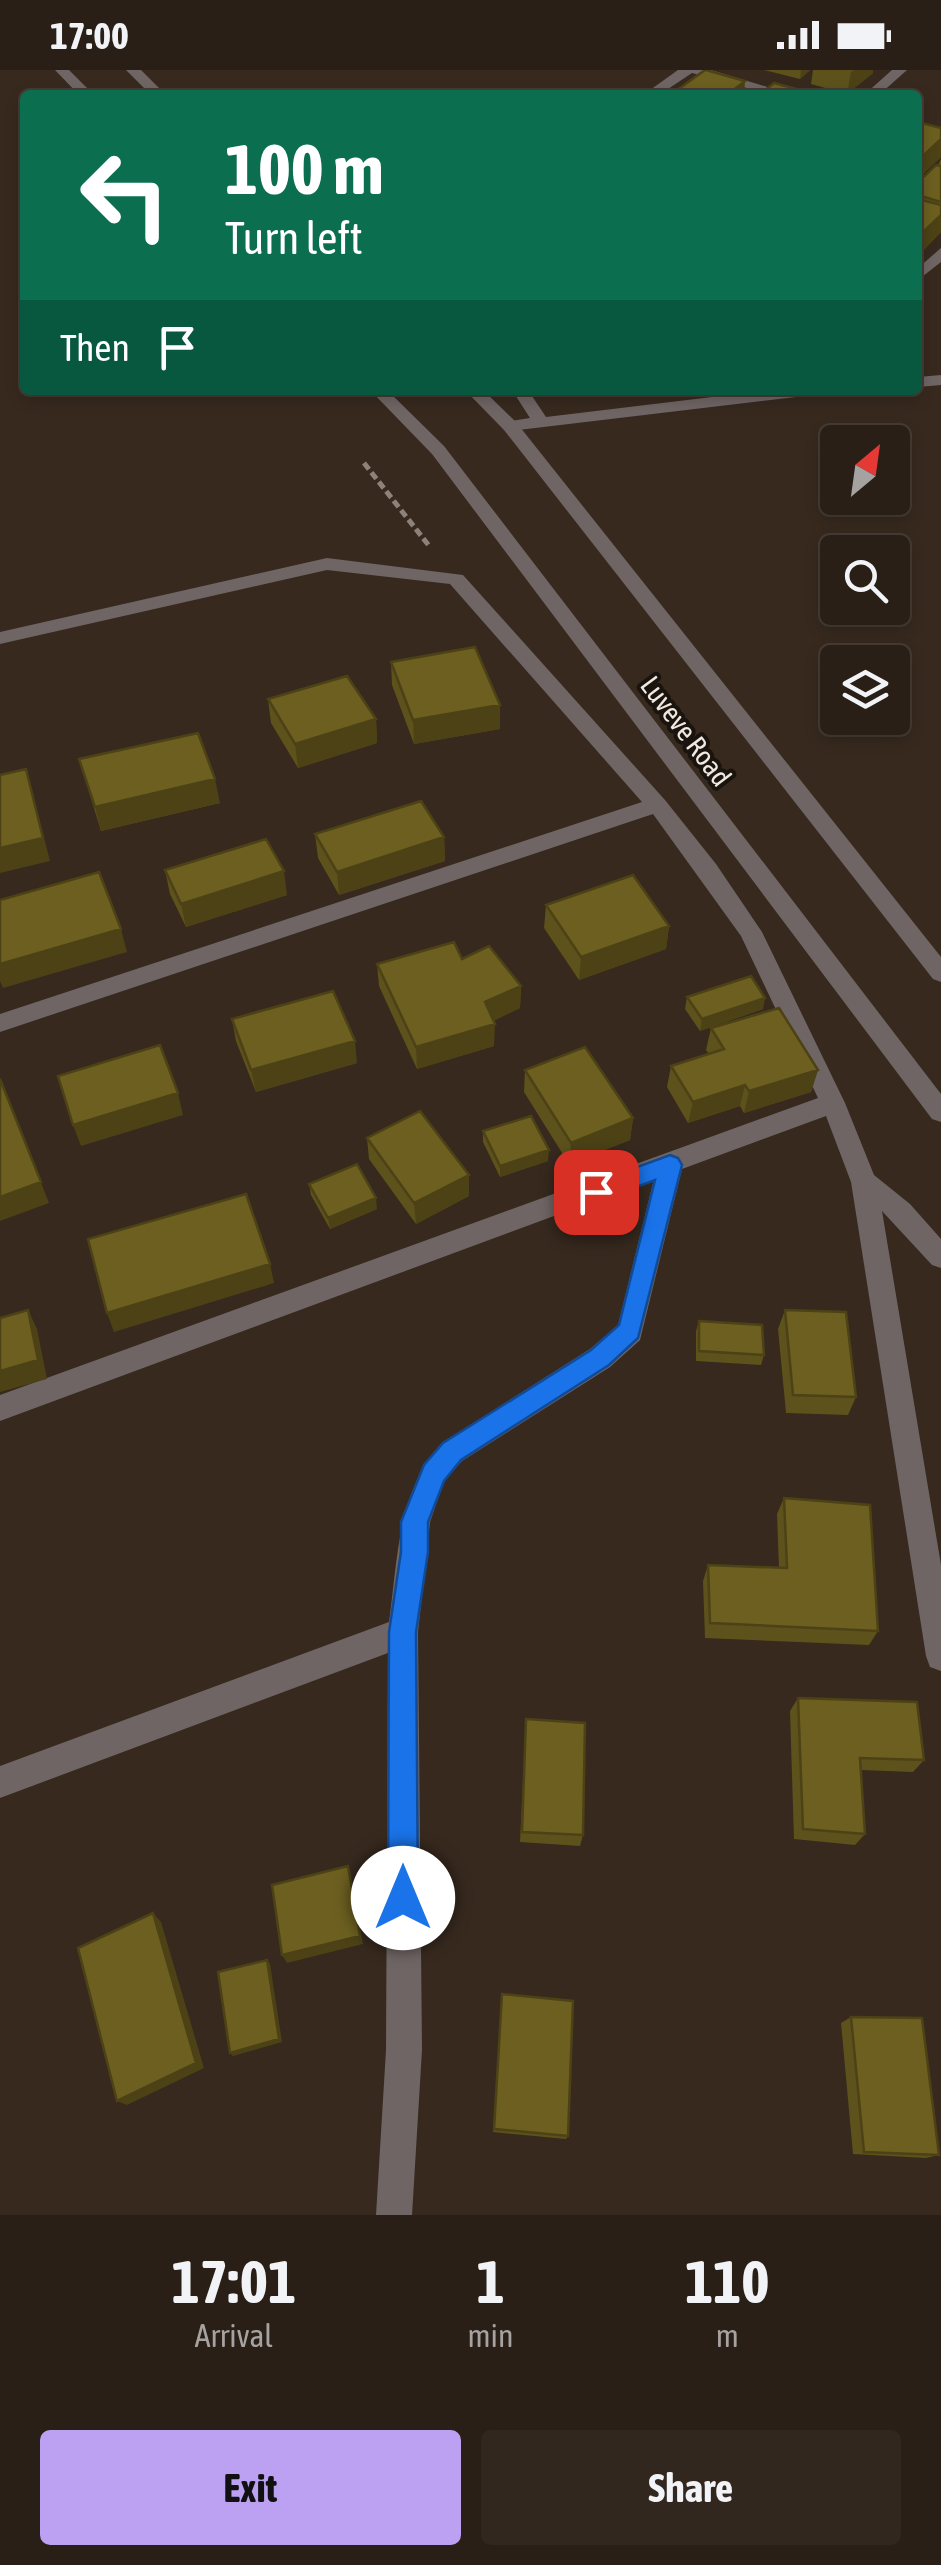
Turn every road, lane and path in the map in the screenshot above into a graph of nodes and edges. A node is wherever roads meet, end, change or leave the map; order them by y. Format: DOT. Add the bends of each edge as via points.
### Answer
graph roads {
  1 [pos="62,70"];
  2 [pos="132,70"];
  3 [pos="686,70"];
  4 [pos="696,70"];
  5 [pos="900,70"];
  6 [pos="82,90"];
  7 [pos="154,90"];
  8 [pos="657,90"];
  9 [pos="770,90"];
  10 [pos="877,90"];
  11 [pos="941,253"];
  12 [pos="922,272"];
  13 [pos="383,395"];
  14 [pos="477,395"];
  15 [pos="523,395"];
  16 [pos="766,395"];
  17 [pos="541,422"];
  18 [pos="510,426"];
  19 [pos="364,463"];
  20 [pos="456,579"];
  21 [pos="0,638"];
  22 [pos="657,804"];
  23 [pos="941,973"];
  24 [pos="0,1023"];
  25 [pos="833,1103"];
  26 [pos="941,1112"];
  27 [pos="670,1165"];
  28 [pos="864,1182"];
  29 [pos="941,1258"];
  30 [pos="0,1408"];
  31 [pos="402,1632"];
  32 [pos="941,1656"];
  33 [pos="0,1782"];
  34 [pos="394,2215"];
  1 -- 6 [label="street"];
  2 -- 7 [label="street"];
  3 -- 8 [label="street"];
  4 -- 9 [label="street"];
  5 -- 10 [label="street"];
  11 -- 12 [label="street"];
  13 -- 26 [label="street, Luveve Road" via="438,450"];
  14 -- 18 [label="street, Luveve Road"];
  15 -- 17 [label="street"];
  16 -- 17 [label="street"];
  17 -- 18 [label="street"];
  18 -- 23 [label="street, Luveve Road"];
  19 -- 20 [label="path"];
  20 -- 21 [label="street" via="328,564"];
  20 -- 22 [label="street"];
  22 -- 24 [label="street"];
  22 -- 25 [label="street" via="751,932"];
  25 -- 27 [label="street"];
  25 -- 28 [label="street"];
  27 -- 30 [label="street"];
  27 -- 31 [label="street" via="630,1331 600,1358 452,1452 434,1474 414,1522"];
  28 -- 29 [label="street"];
  28 -- 32 [label="street"];
  31 -- 33 [label="street"];
  31 -- 34 [label="street" via="404,2050"];
}
